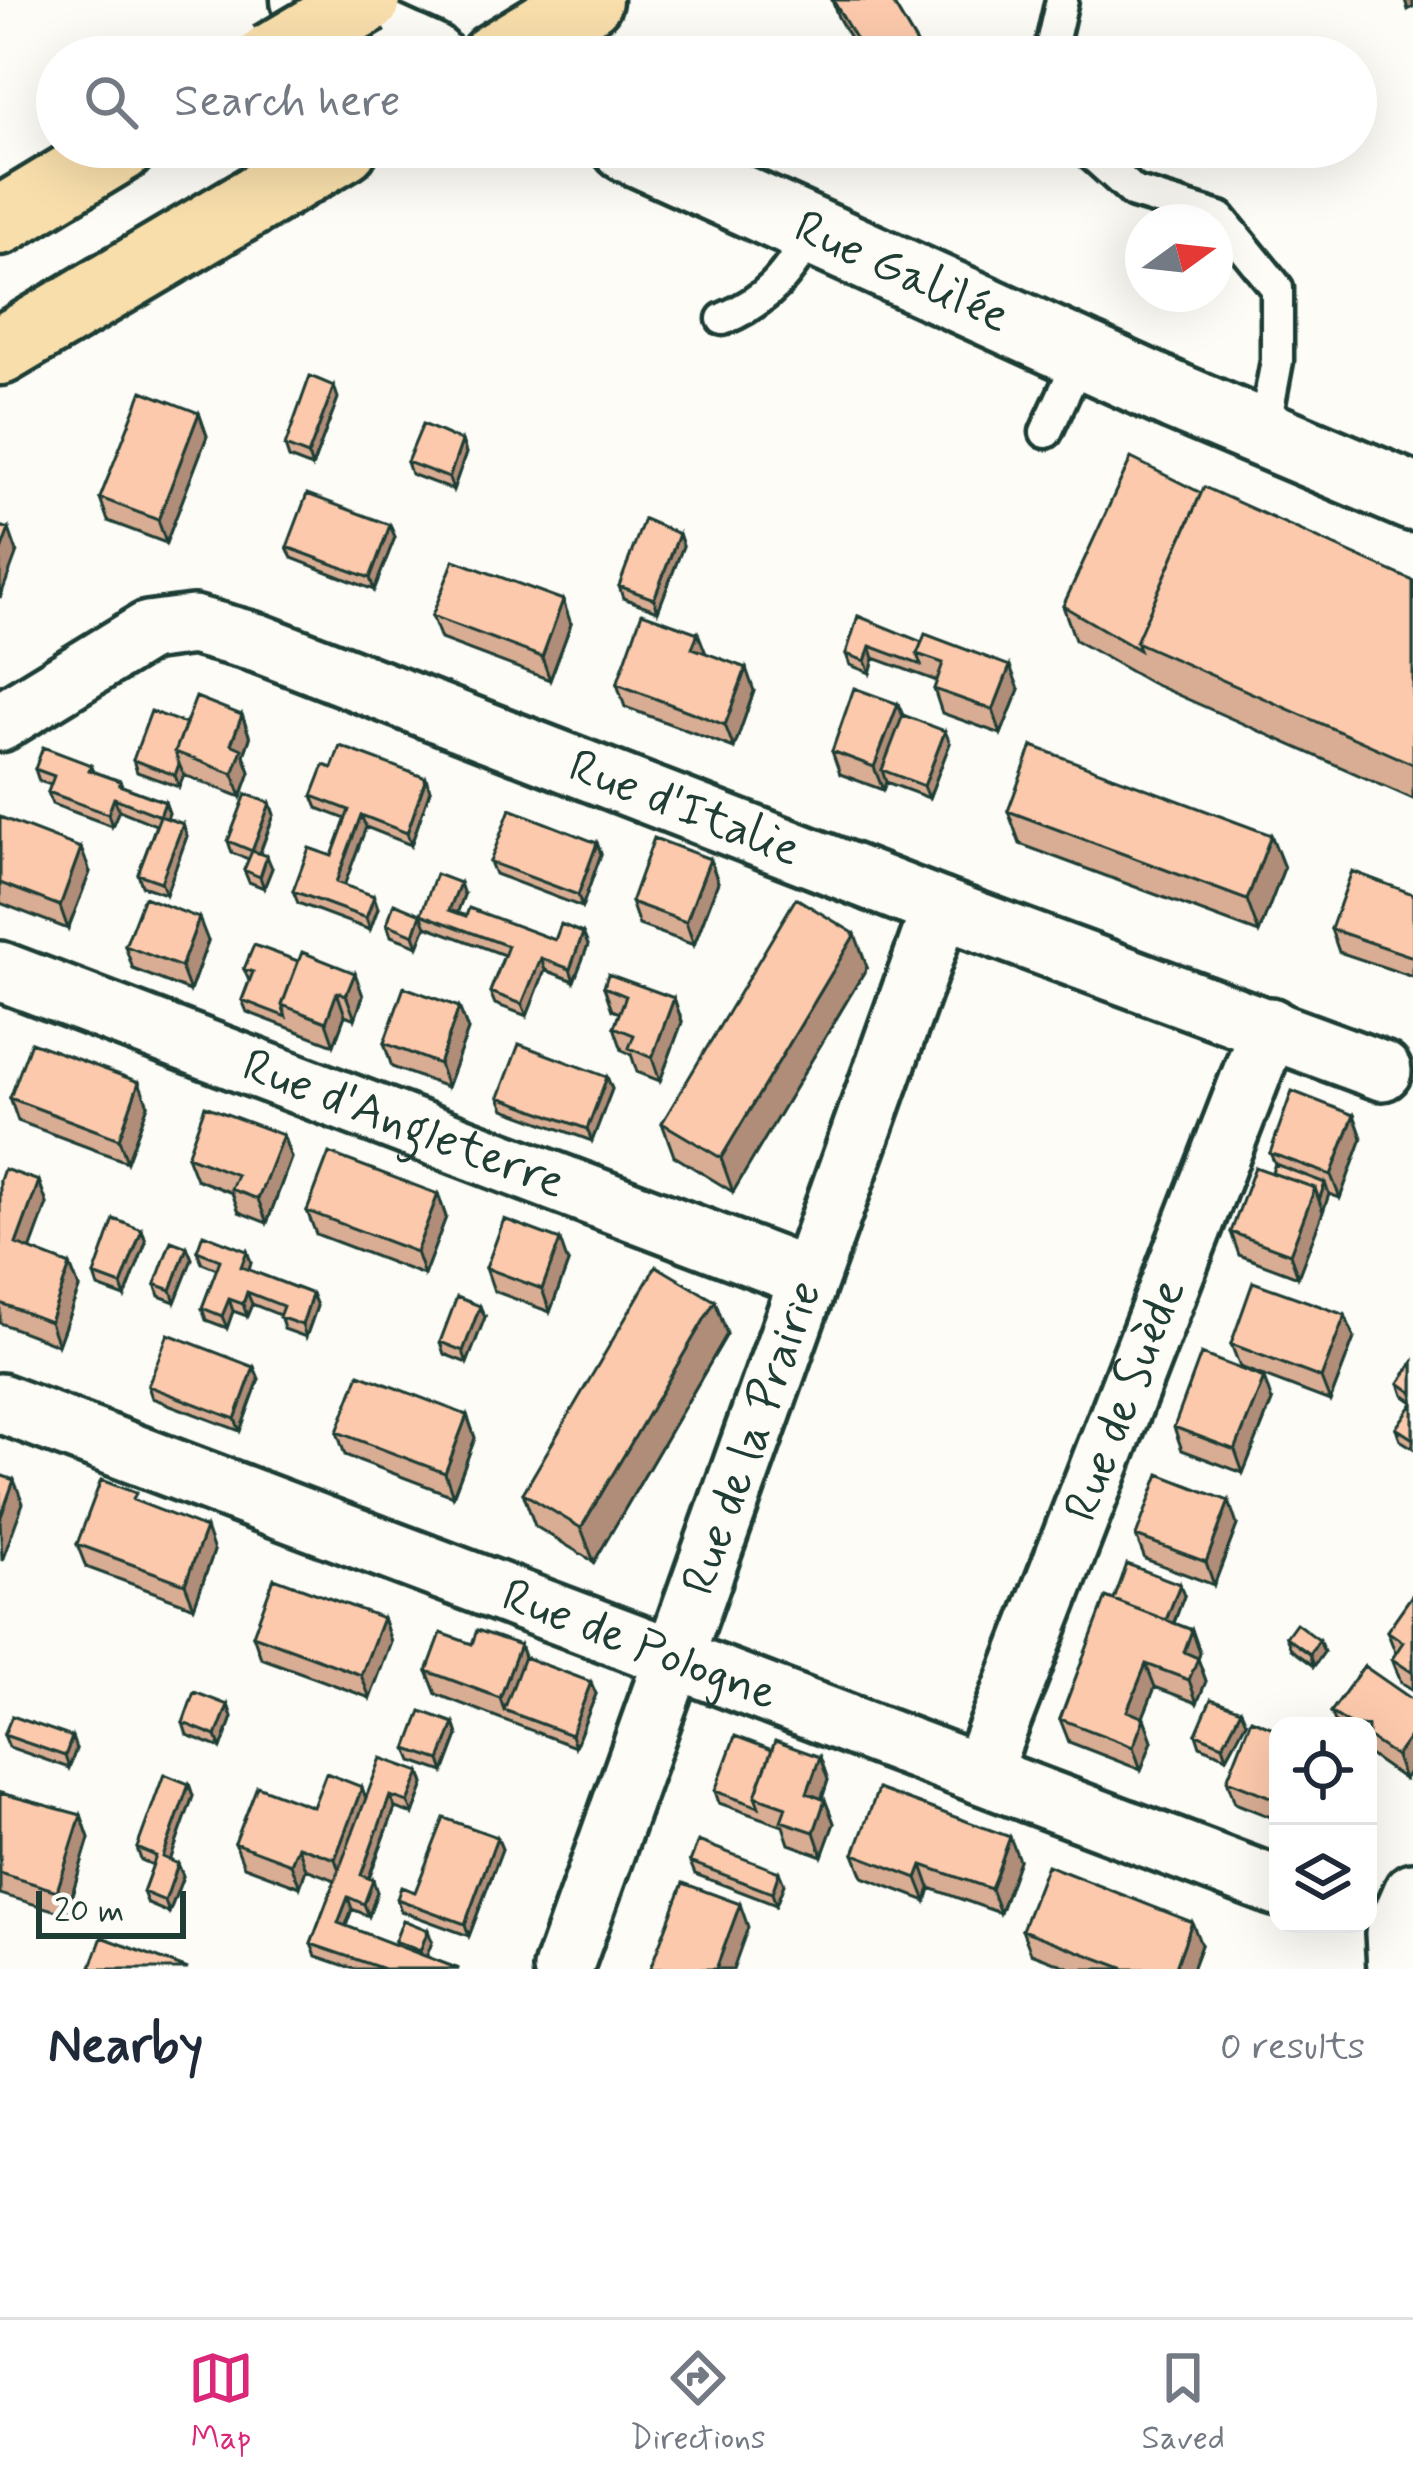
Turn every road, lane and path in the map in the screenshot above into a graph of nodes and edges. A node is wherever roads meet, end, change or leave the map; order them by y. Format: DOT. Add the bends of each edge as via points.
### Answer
graph roads {
  1 [pos="305,0"];
  2 [pos="367,0"];
  3 [pos="1062,0"];
  4 [pos="574,9"];
  5 [pos="306,36"];
  6 [pos="384,36"];
  7 [pos="529,36"];
  8 [pos="1054,36"];
  9 [pos="87,168"];
  10 [pos="309,168"];
  11 [pos="672,168"];
  12 [pos="1107,168"];
  13 [pos="0,221"];
  14 [pos="814,232"];
  15 [pos="722,319"];
  16 [pos="0,350"];
  17 [pos="1082,354"];
  18 [pos="1046,432"];
  19 [pos="1263,435"];
  20 [pos="1413,497"];
  21 [pos="0,722"];
  22 [pos="941,908"];
  23 [pos="0,971"];
  24 [pos="1270,1027"];
  25 [pos="1382,1071"];
  26 [pos="808,1278"];
  27 [pos="0,1403"];
  28 [pos="674,1660"];
  29 [pos="981,1772"];
  30 [pos="1269,1884"];
  31 [pos="563,1969"];
  1 -- 6 [label="street"];
  2 -- 5 [label="highway, bridge"];
  3 -- 8 [label="lane"];
  4 -- 7 [label="highway"];
  9 -- 13 [label="highway"];
  10 -- 16 [label="highway"];
  11 -- 14 [label="street, Rue Galilée"];
  12 -- 19 [label="lane" via="1134,192 1220,218 1277,288"];
  14 -- 15 [label="lane" via="783,280 754,306"];
  14 -- 17 [label="street, Rue Galilée"];
  17 -- 18 [label="lane"];
  17 -- 19 [label="street, Rue Galilée"];
  19 -- 20 [label="street, Rue Galilée"];
  21 -- 22 [label="street, Rue d'Italie" via="148,632 193,625 258,643"];
  22 -- 24 [label="street, Rue d'Italie"];
  22 -- 26 [label="street, Rue de la Prairie"];
  23 -- 26 [label="street, Rue d'Angleterre"];
  24 -- 25 [label="street, Rue d'Italie"];
  24 -- 29 [label="street, Rue de Suède"];
  26 -- 28 [label="street, Rue de la Prairie"];
  27 -- 28 [label="street, Rue de Pologne"];
  28 -- 29 [label="street, Rue de Pologne"];
  28 -- 31 [label="street, Rue de la Prairie"];
  29 -- 30 [label="street, Rue de Pologne"];
}
